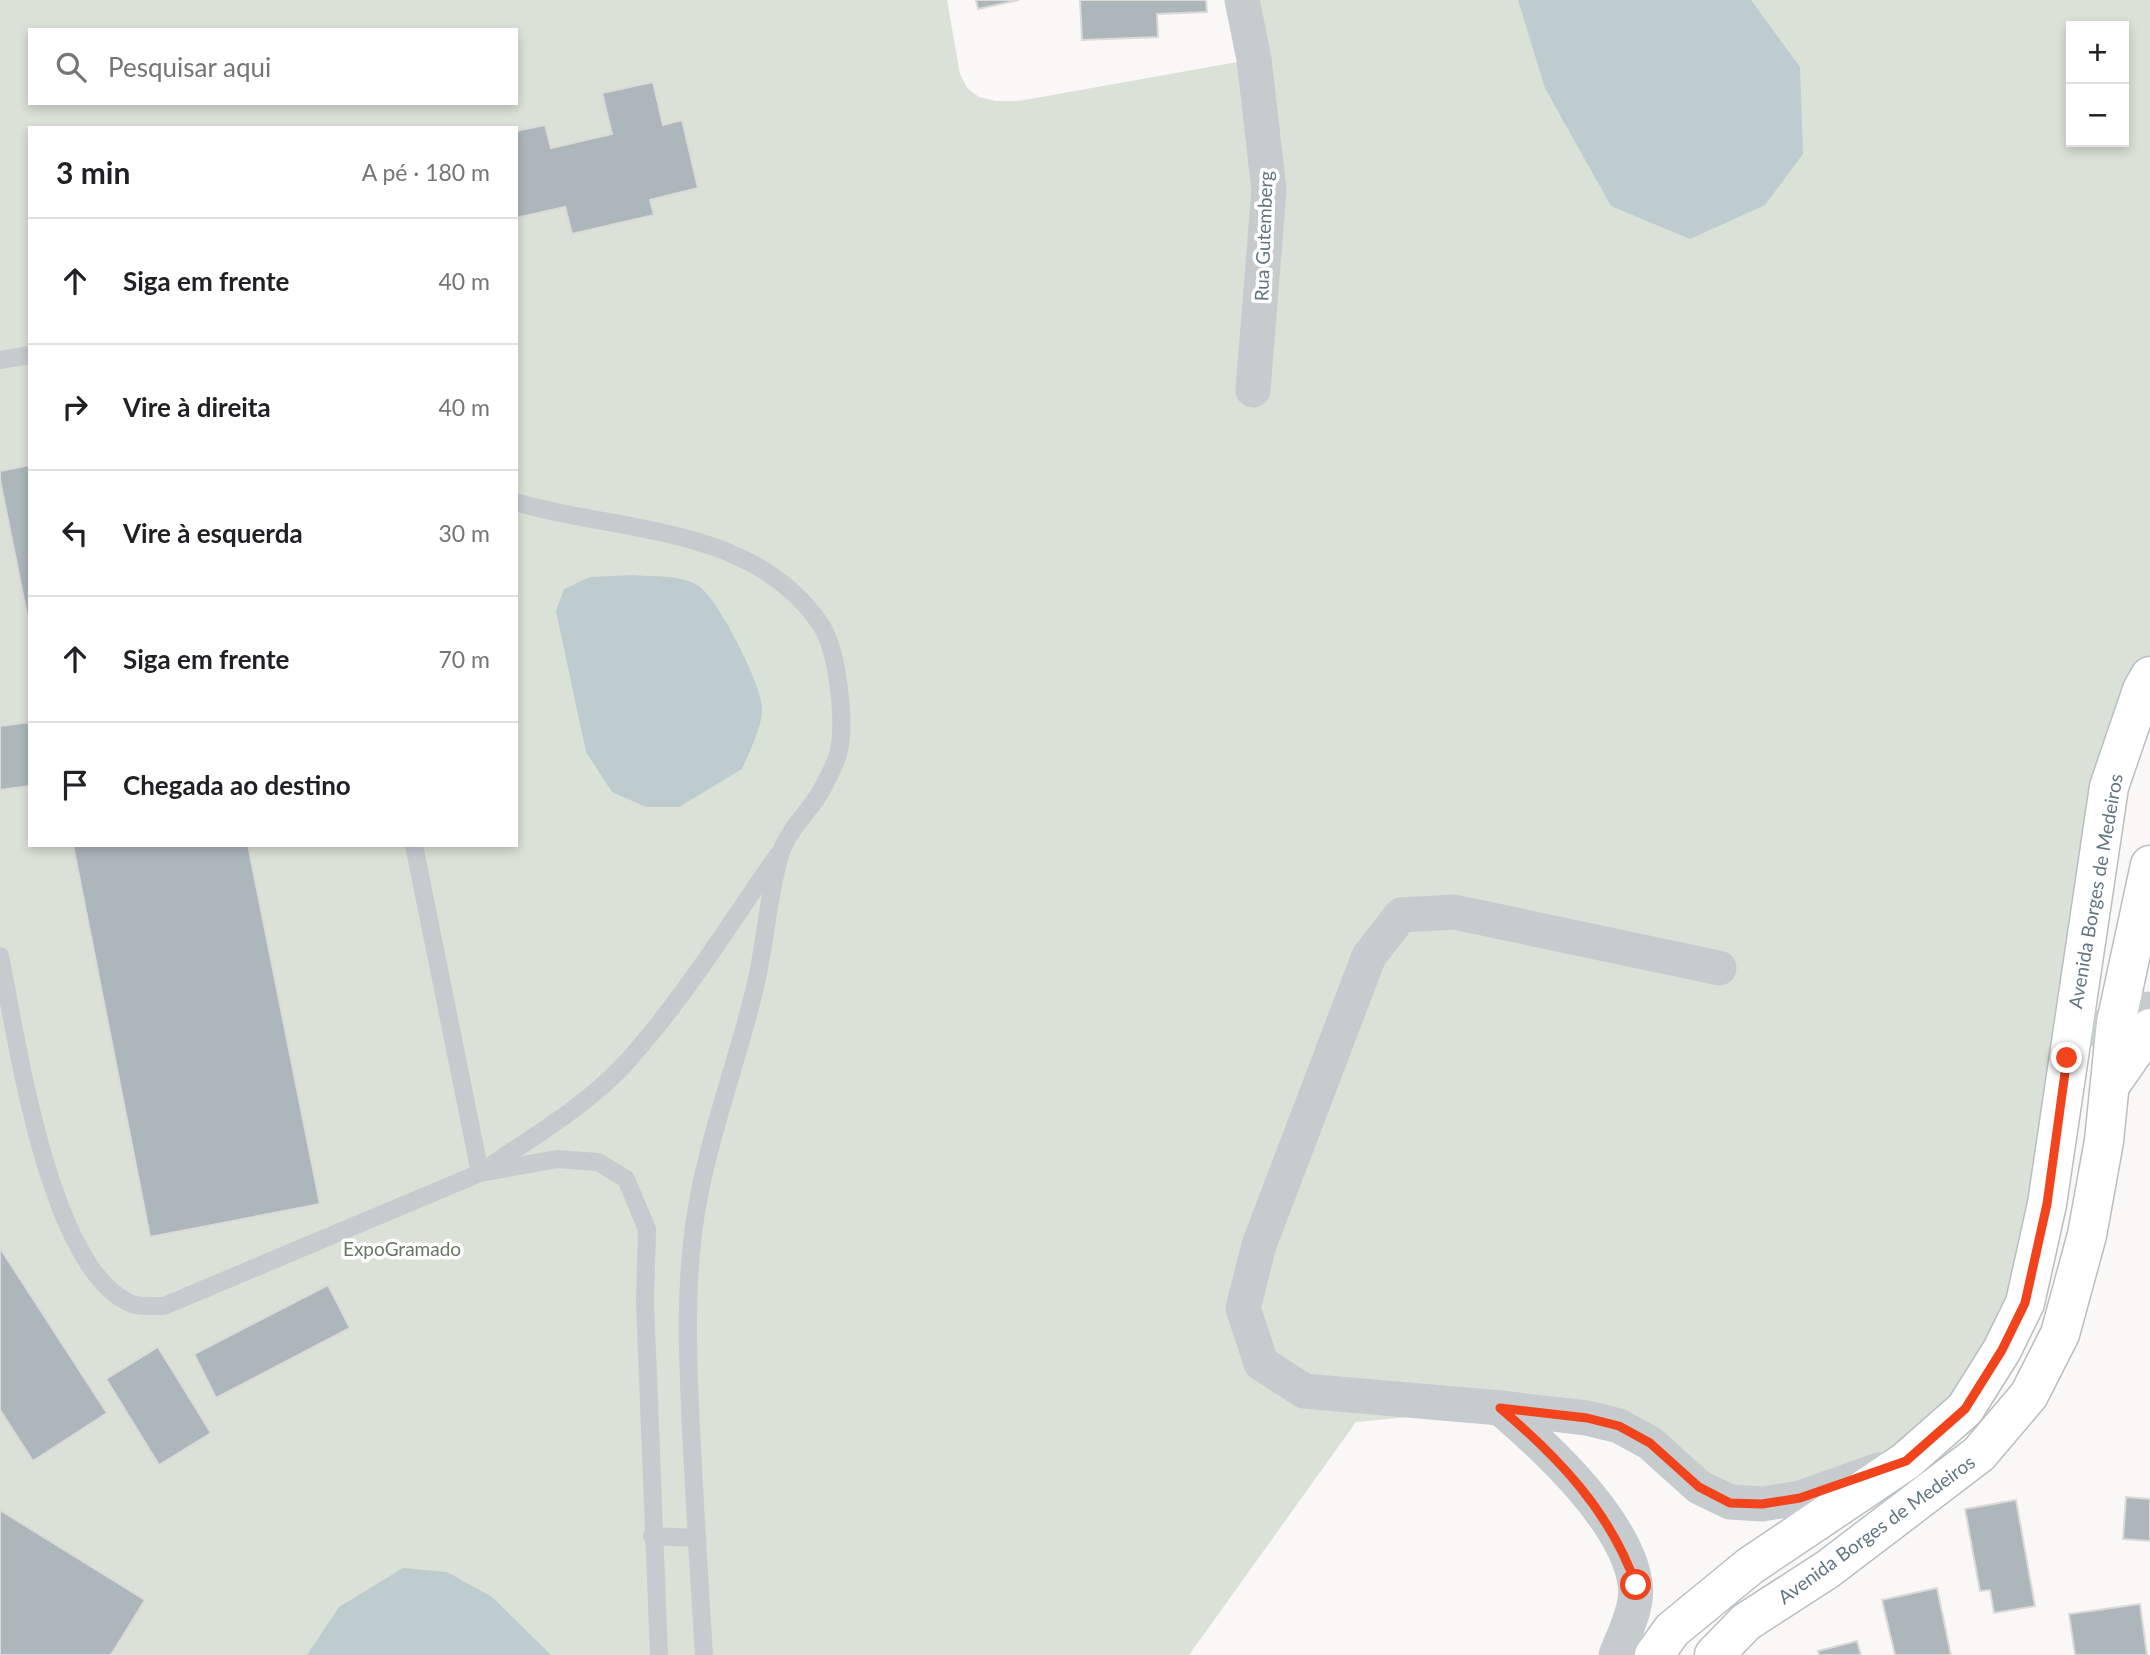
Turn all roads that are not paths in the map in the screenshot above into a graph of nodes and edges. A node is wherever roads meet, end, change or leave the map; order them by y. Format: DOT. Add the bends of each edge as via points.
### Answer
graph roads {
  1 [pos="1242,0"];
  2 [pos="28,355"];
  3 [pos="0,360"];
  4 [pos="1253,390"];
  5 [pos="518,503"];
  6 [pos="2150,676"];
  7 [pos="414,847"];
  8 [pos="782,849"];
  9 [pos="2150,865"];
  10 [pos="0,956"];
  11 [pos="1720,968"];
  12 [pos="2133,1034"];
  13 [pos="2069,1044"];
  14 [pos="480,1173"];
  15 [pos="1500,1408"];
  16 [pos="1906,1461"];
  17 [pos="652,1536"];
  18 [pos="696,1538"];
  19 [pos="659,1655"];
  20 [pos="705,1655"];
  21 [pos="1616,1655"];
  22 [pos="1654,1655"];
  23 [pos="1714,1655"];
  1 -- 4 [label="street, Rua Gutemberg" via="1254,59 1269,190"];
  2 -- 3 [label="lane"];
  5 -- 8 [label="lane" via="721,548 771,576 822,626 837,684 838,755 821,791"];
  6 -- 13 [label="main road, Avenida Borges de Medeiros" via="2109,787"];
  7 -- 14 [label="lane"];
  8 -- 14 [label="lane" via="663,1018 621,1068 555,1124"];
  8 -- 18 [label="lane" via="756,983 704,1174 693,1233 686,1329"];
  9 -- 12 [label="main road, Avenida Borges de Medeiros" via="2127,961"];
  10 -- 14 [label="lane" via="42,1159 80,1251 106,1286 132,1304 164,1306"];
  11 -- 15 [label="street" via="1454,912 1401,915 1368,956 1259,1245 1243,1308 1261,1363 1304,1391"];
  12 -- 13 [label="street" via="2097,1029"];
  12 -- 23 [label="main road, Avenida Borges de Medeiros" via="2060,1334 2029,1395 1979,1454 1828,1569 1746,1622"];
  13 -- 16 [label="main road, Avenida Borges de Medeiros" via="2047,1204 2025,1303 1965,1409"];
  14 -- 17 [label="lane" via="557,1159 598,1162 626,1180 639,1205 647,1229"];
  15 -- 16 [label="street" via="1619,1426 1650,1443 1699,1487 1730,1503 1800,1498"];
  15 -- 21 [label="street" via="1548,1449 1599,1510 1624,1551 1636,1585 1630,1620"];
  16 -- 22 [label="main road, Avenida Borges de Medeiros" via="1750,1566 1672,1630"];
  17 -- 18 [label="lane"];
  17 -- 19 [label="lane"];
  18 -- 20 [label="lane"];
}
